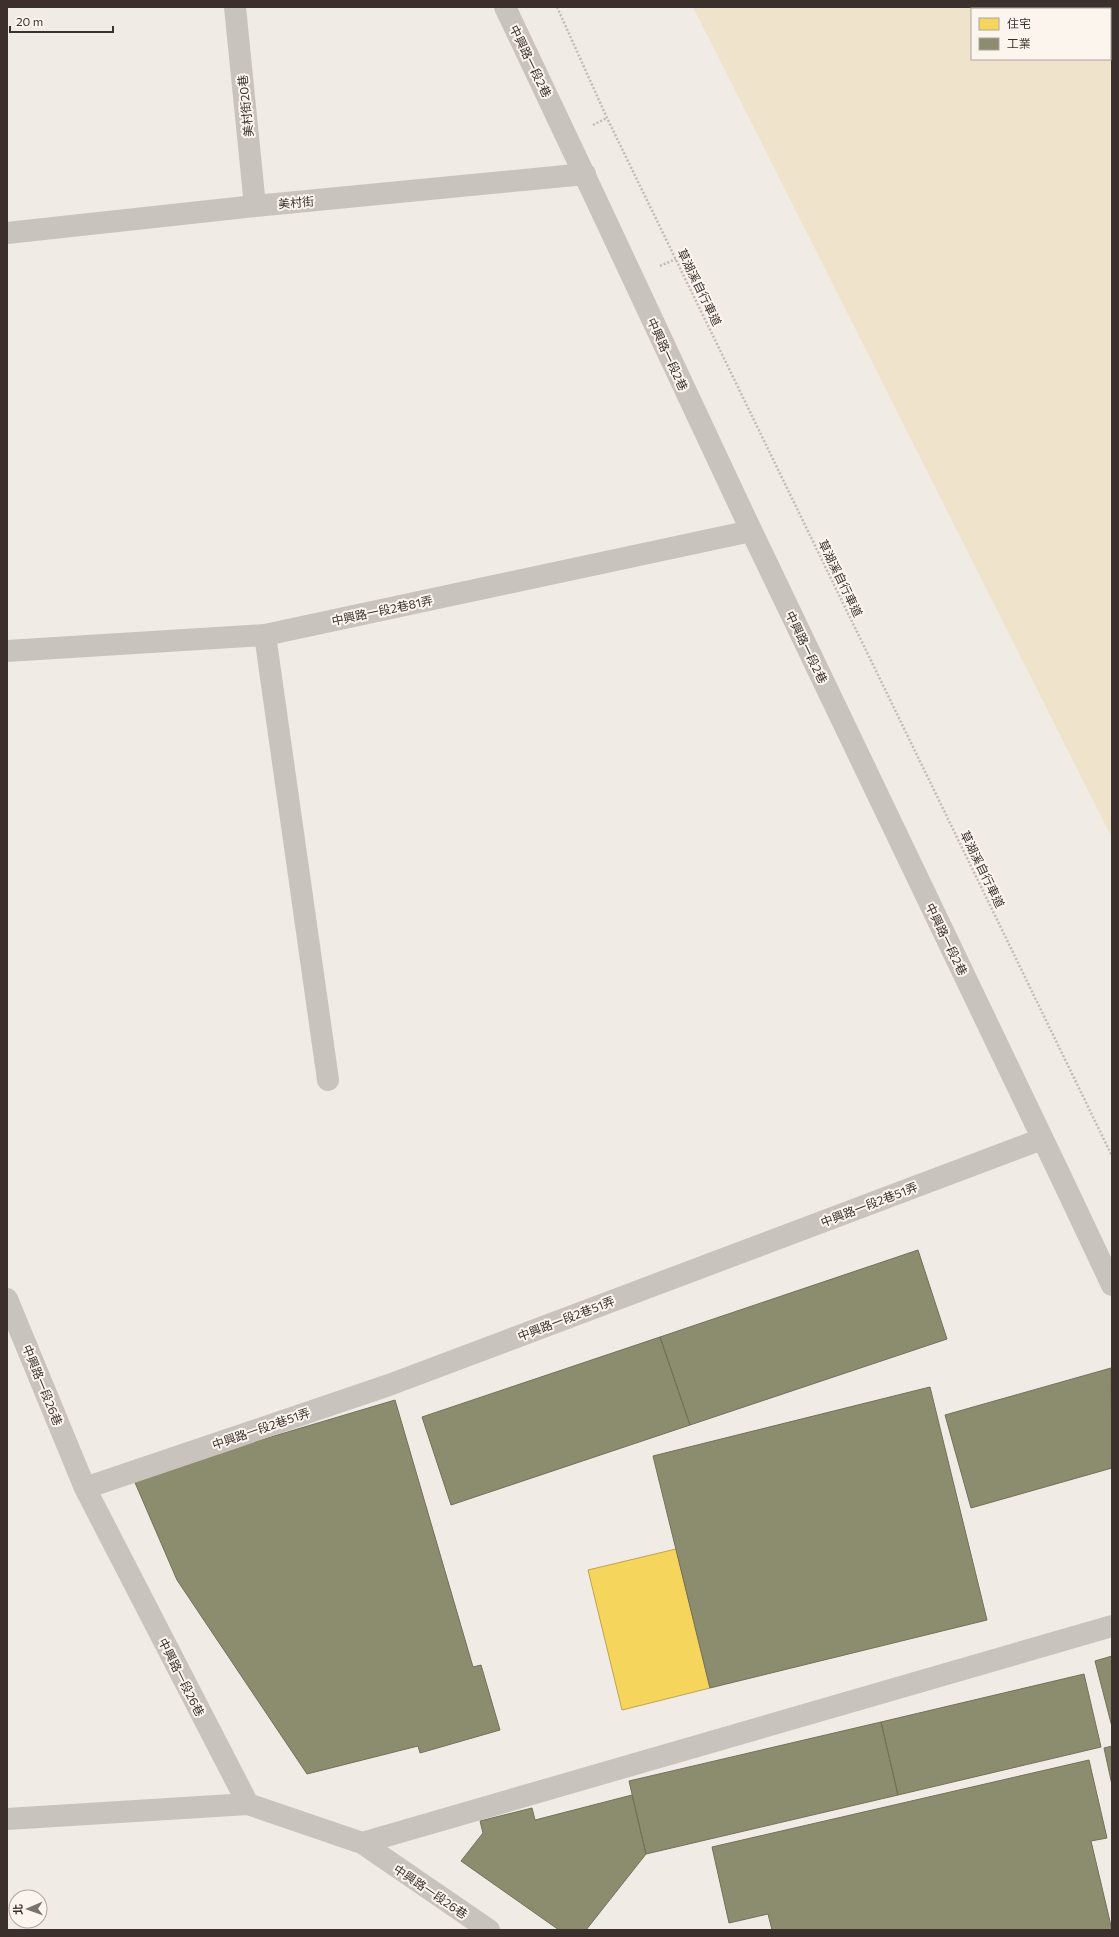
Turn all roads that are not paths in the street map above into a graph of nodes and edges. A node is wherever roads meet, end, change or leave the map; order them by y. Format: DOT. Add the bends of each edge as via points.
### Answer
graph roads {
  1 [pos="235,7"];
  2 [pos="505,7"];
  3 [pos="585,174"];
  4 [pos="255,206"];
  5 [pos="7,233"];
  6 [pos="751,531"];
  7 [pos="265,635"];
  8 [pos="7,651"];
  9 [pos="328,1080"];
  10 [pos="1042,1139"];
  11 [pos="1112,1285"];
  12 [pos="7,1299"];
  13 [pos="85,1488"];
  14 [pos="1112,1626"];
  15 [pos="248,1804"];
  16 [pos="7,1819"];
  17 [pos="362,1843"];
  18 [pos="488,1930"];
  1 -- 4 [label="street, 美村街20巷"];
  2 -- 3 [label="street, 中興路一段2巷"];
  3 -- 4 [label="street, 美村街"];
  3 -- 6 [label="street, 中興路一段2巷"];
  4 -- 5 [label="street, 美村街"];
  6 -- 7 [label="street, 中興路一段2巷81弄"];
  6 -- 10 [label="street, 中興路一段2巷"];
  7 -- 8 [label="street, 中興路一段2巷81弄"];
  7 -- 9 [label="street"];
  10 -- 11 [label="street, 中興路一段2巷"];
  10 -- 13 [label="street, 中興路一段2巷51弄" via="389,1385"];
  12 -- 13 [label="street, 中興路一段26巷"];
  13 -- 15 [label="street, 中興路一段26巷"];
  14 -- 17 [label="street"];
  15 -- 16 [label="street"];
  15 -- 17 [label="street, 中興路一段26巷"];
  17 -- 18 [label="street, 中興路一段26巷"];
}
